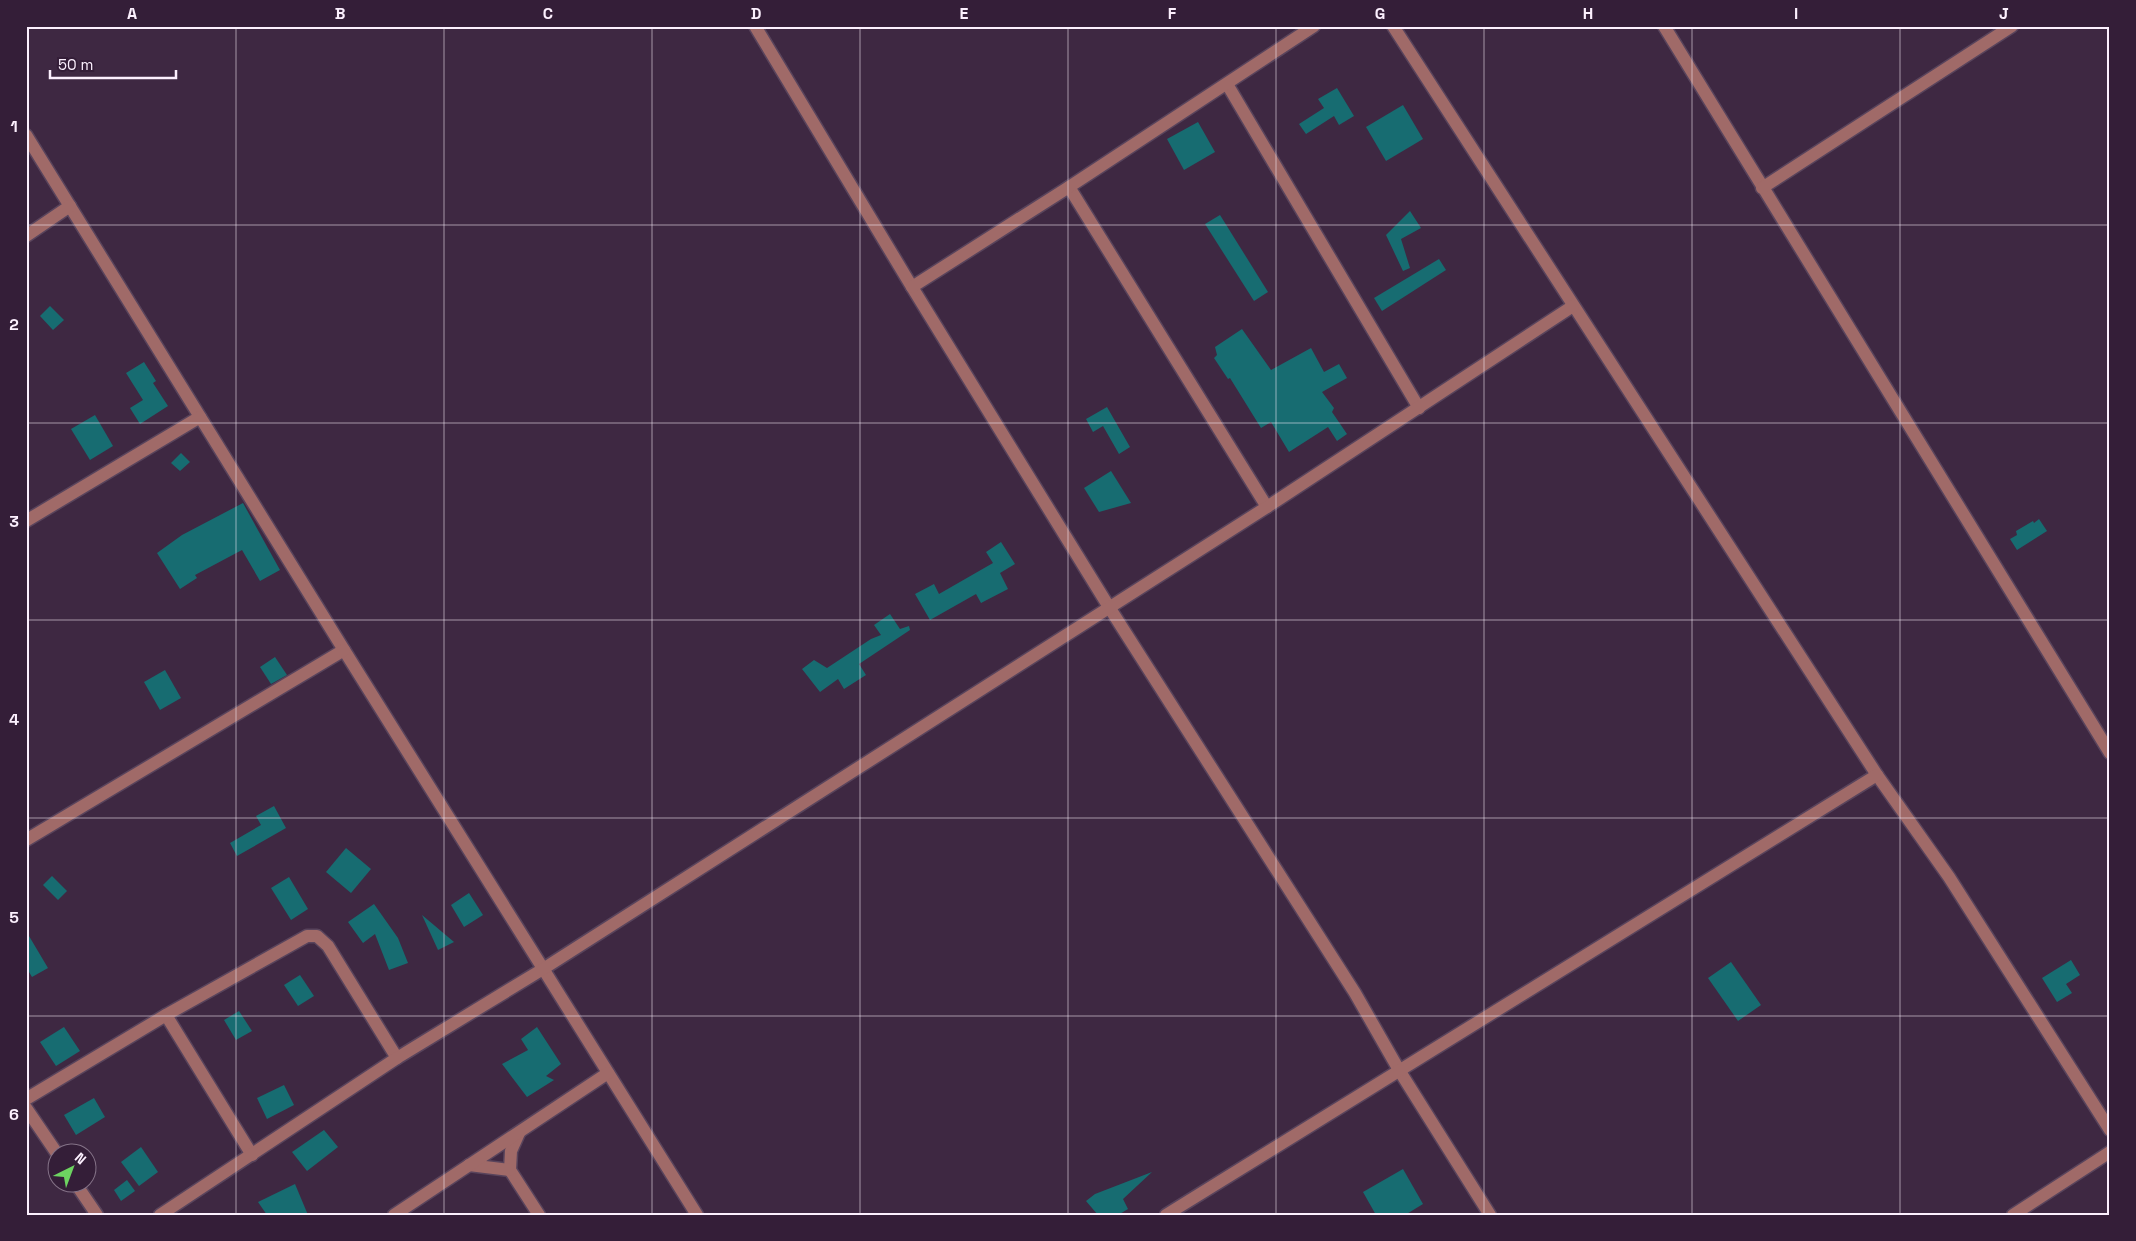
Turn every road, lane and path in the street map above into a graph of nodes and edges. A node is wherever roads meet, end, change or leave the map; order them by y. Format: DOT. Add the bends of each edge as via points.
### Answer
graph roads {
  1 [pos="755,26"];
  2 [pos="1314,26"];
  3 [pos="1394,26"];
  4 [pos="1664,26"];
  5 [pos="2012,26"];
  6 [pos="1227,84"];
  7 [pos="26,135"];
  8 [pos="1069,187"];
  9 [pos="1762,188"];
  10 [pos="70,206"];
  11 [pos="26,236"];
  12 [pos="912,286"];
  13 [pos="1573,306"];
  14 [pos="1419,408"];
  15 [pos="200,417"];
  16 [pos="1267,507"];
  17 [pos="26,521"];
  18 [pos="1109,606"];
  19 [pos="344,650"];
  20 [pos="2110,753"];
  21 [pos="1877,775"];
  22 [pos="26,840"];
  23 [pos="544,970"];
  24 [pos="166,1015"];
  25 [pos="397,1058"];
  26 [pos="1398,1070"];
  27 [pos="608,1073"];
  28 [pos="26,1098"];
  29 [pos="26,1108"];
  30 [pos="2110,1130"];
  31 [pos="520,1132"];
  32 [pos="51,1144"];
  33 [pos="2110,1152"];
  34 [pos="252,1155"];
  35 [pos="469,1165"];
  36 [pos="510,1170"];
  37 [pos="83,1194"];
  38 [pos="97,1215"];
  39 [pos="160,1215"];
  40 [pos="394,1215"];
  41 [pos="539,1215"];
  42 [pos="697,1215"];
  43 [pos="1166,1215"];
  44 [pos="1490,1215"];
  45 [pos="2013,1215"];
  1 -- 12 [label="street"];
  2 -- 6 [label="street"];
  3 -- 13 [label="street"];
  4 -- 9 [label="street"];
  5 -- 9 [label="street"];
  6 -- 8 [label="street"];
  6 -- 14 [label="street"];
  7 -- 10 [label="street"];
  8 -- 12 [label="street"];
  8 -- 16 [label="street"];
  9 -- 20 [label="street"];
  10 -- 11 [label="street"];
  10 -- 15 [label="street"];
  12 -- 18 [label="street"];
  13 -- 14 [label="street"];
  13 -- 21 [label="street"];
  14 -- 16 [label="street"];
  15 -- 17 [label="street"];
  15 -- 19 [label="street"];
  16 -- 18 [label="street"];
  18 -- 23 [label="street"];
  18 -- 26 [label="street" via="1355,993"];
  19 -- 22 [label="street"];
  19 -- 23 [label="street"];
  21 -- 26 [label="street"];
  21 -- 30 [label="street" via="1949,877"];
  23 -- 25 [label="street"];
  23 -- 27 [label="street"];
  24 -- 25 [label="street" via="307,936 317,936 328,946"];
  24 -- 28 [label="street"];
  24 -- 34 [label="street"];
  25 -- 34 [label="street"];
  26 -- 43 [label="street"];
  26 -- 44 [label="street"];
  27 -- 31 [label="street"];
  27 -- 42 [label="street"];
  29 -- 32 [label="street"];
  31 -- 35 [label="street"];
  31 -- 36 [label="street" via="511,1151"];
  33 -- 45 [label="street"];
  34 -- 39 [label="street"];
  35 -- 36 [label="street"];
  35 -- 40 [label="street"];
  36 -- 41 [label="street"];
  37 -- 38 [label="street"];
}
